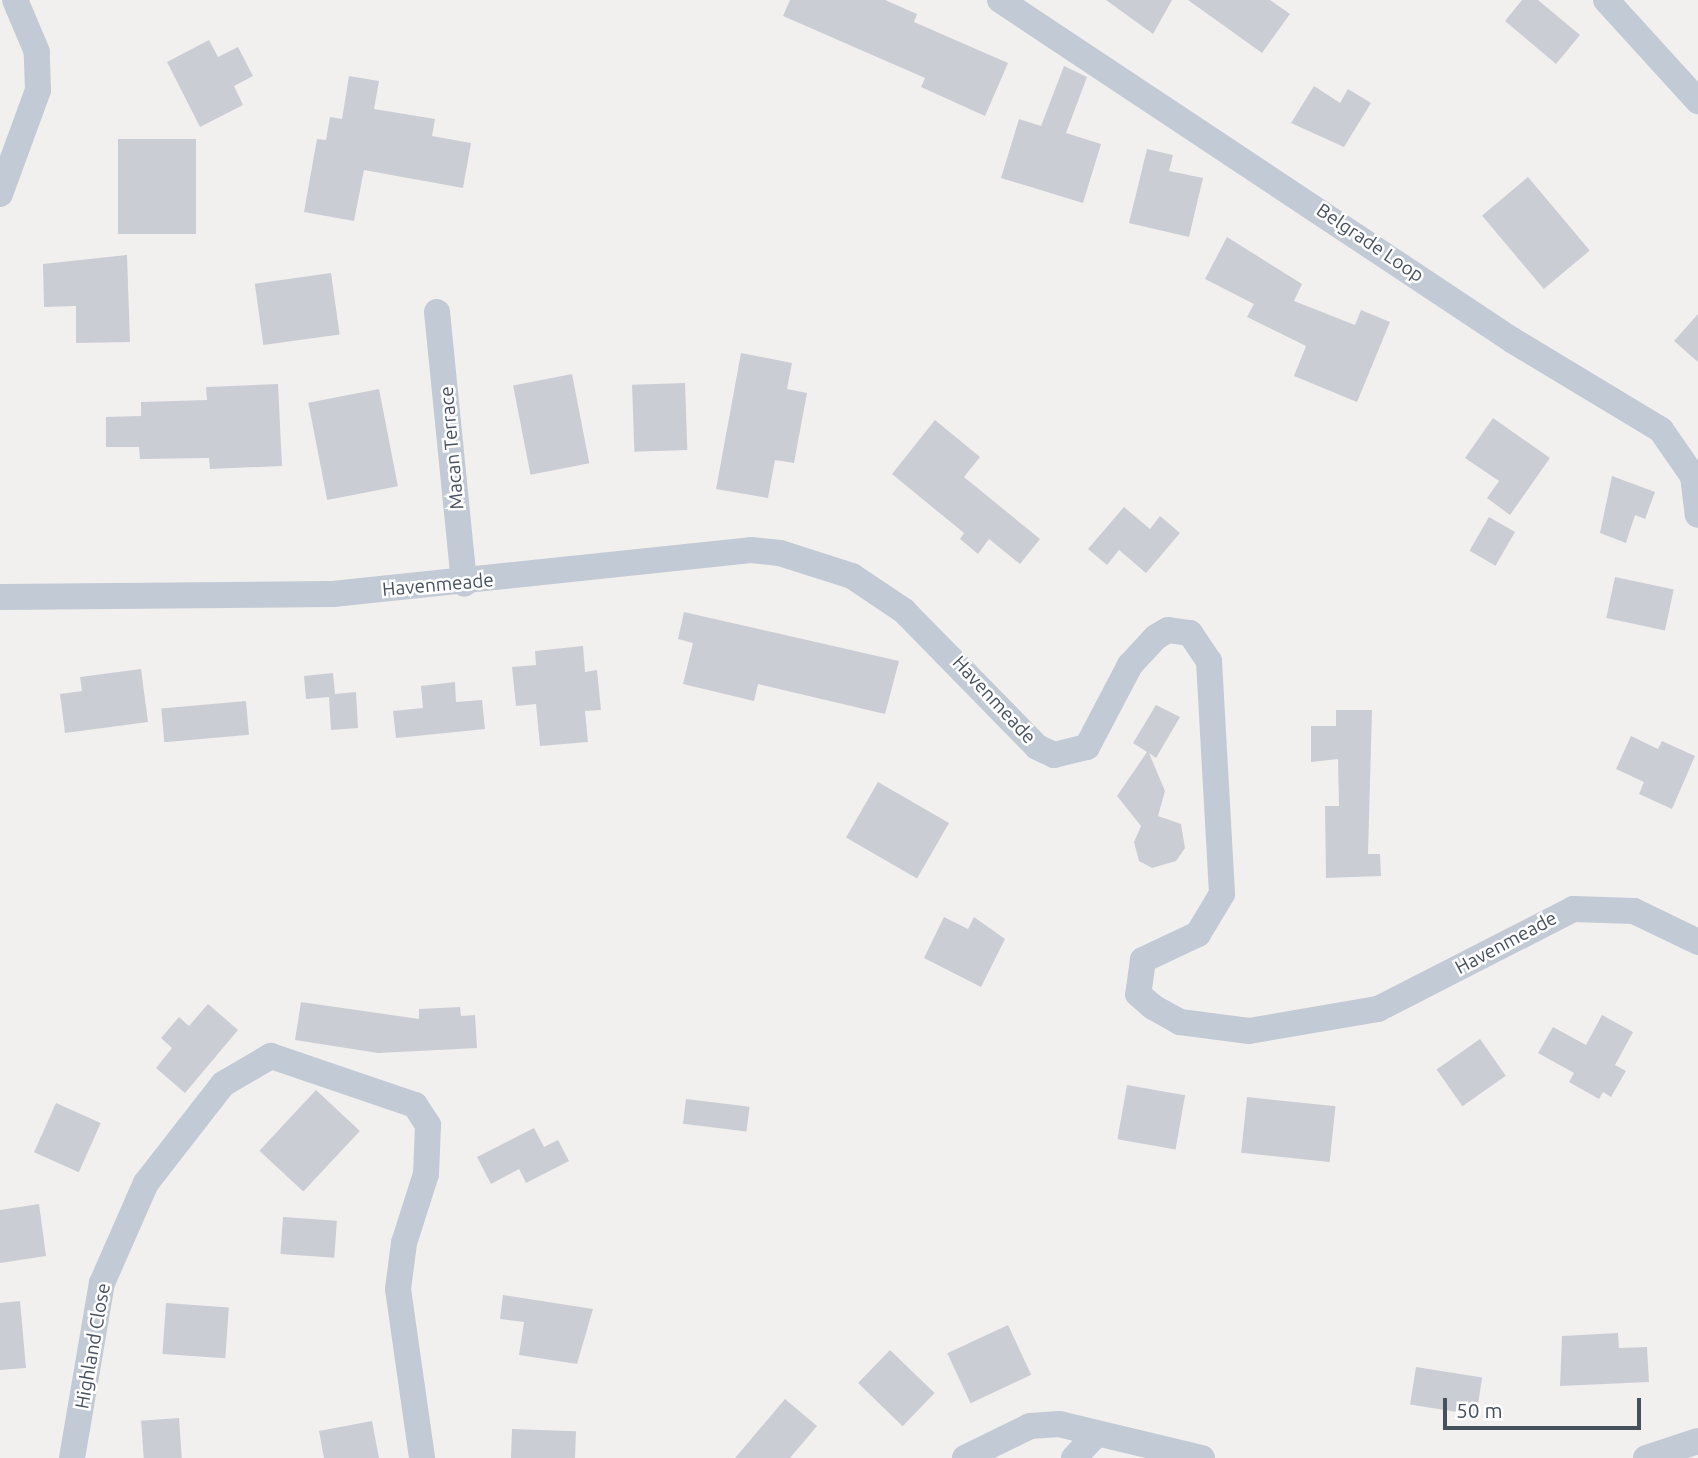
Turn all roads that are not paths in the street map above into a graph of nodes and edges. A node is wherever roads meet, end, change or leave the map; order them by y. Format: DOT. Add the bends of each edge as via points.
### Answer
graph roads {
  1 [pos="15,0"];
  2 [pos="1000,0"];
  3 [pos="1606,0"];
  4 [pos="1698,101"];
  5 [pos="0,194"];
  6 [pos="437,312"];
  7 [pos="1698,515"];
  8 [pos="464,584"];
  9 [pos="0,597"];
  10 [pos="1698,942"];
  11 [pos="1096,1434"];
  12 [pos="1698,1441"];
  13 [pos="72,1458"];
  14 [pos="422,1458"];
  15 [pos="965,1458"];
  16 [pos="1074,1458"];
  17 [pos="1202,1458"];
  18 [pos="1646,1458"];
  1 -- 5 [label="street" via="37,52 38,90"];
  2 -- 7 [label="street, Belgrade Loop" via="1512,340 1661,430 1693,476"];
  3 -- 4 [label="street"];
  6 -- 8 [label="street, Macan Terrace"];
  8 -- 9 [label="street, Havenmeade" via="199,599"];
  8 -- 10 [label="street, Havenmeade" via="751,550 825,564 904,611 1037,747 1054,755 1087,747 1130,665 1156,637 1168,630 1190,633 1209,661 1222,894 1198,934 1157,950 1137,975 1138,994 1180,1022 1250,1031 1377,1009 1573,909 1634,911"];
  11 -- 15 [label="street" via="1059,1424 1030,1426"];
  11 -- 16 [label="street"];
  11 -- 17 [label="street"];
  12 -- 18 [label="street"];
  13 -- 14 [label="street, Highland Close" via="102,1283 146,1183 223,1084 271,1056 415,1105 428,1125 426,1174 404,1243 398,1289"];
}
